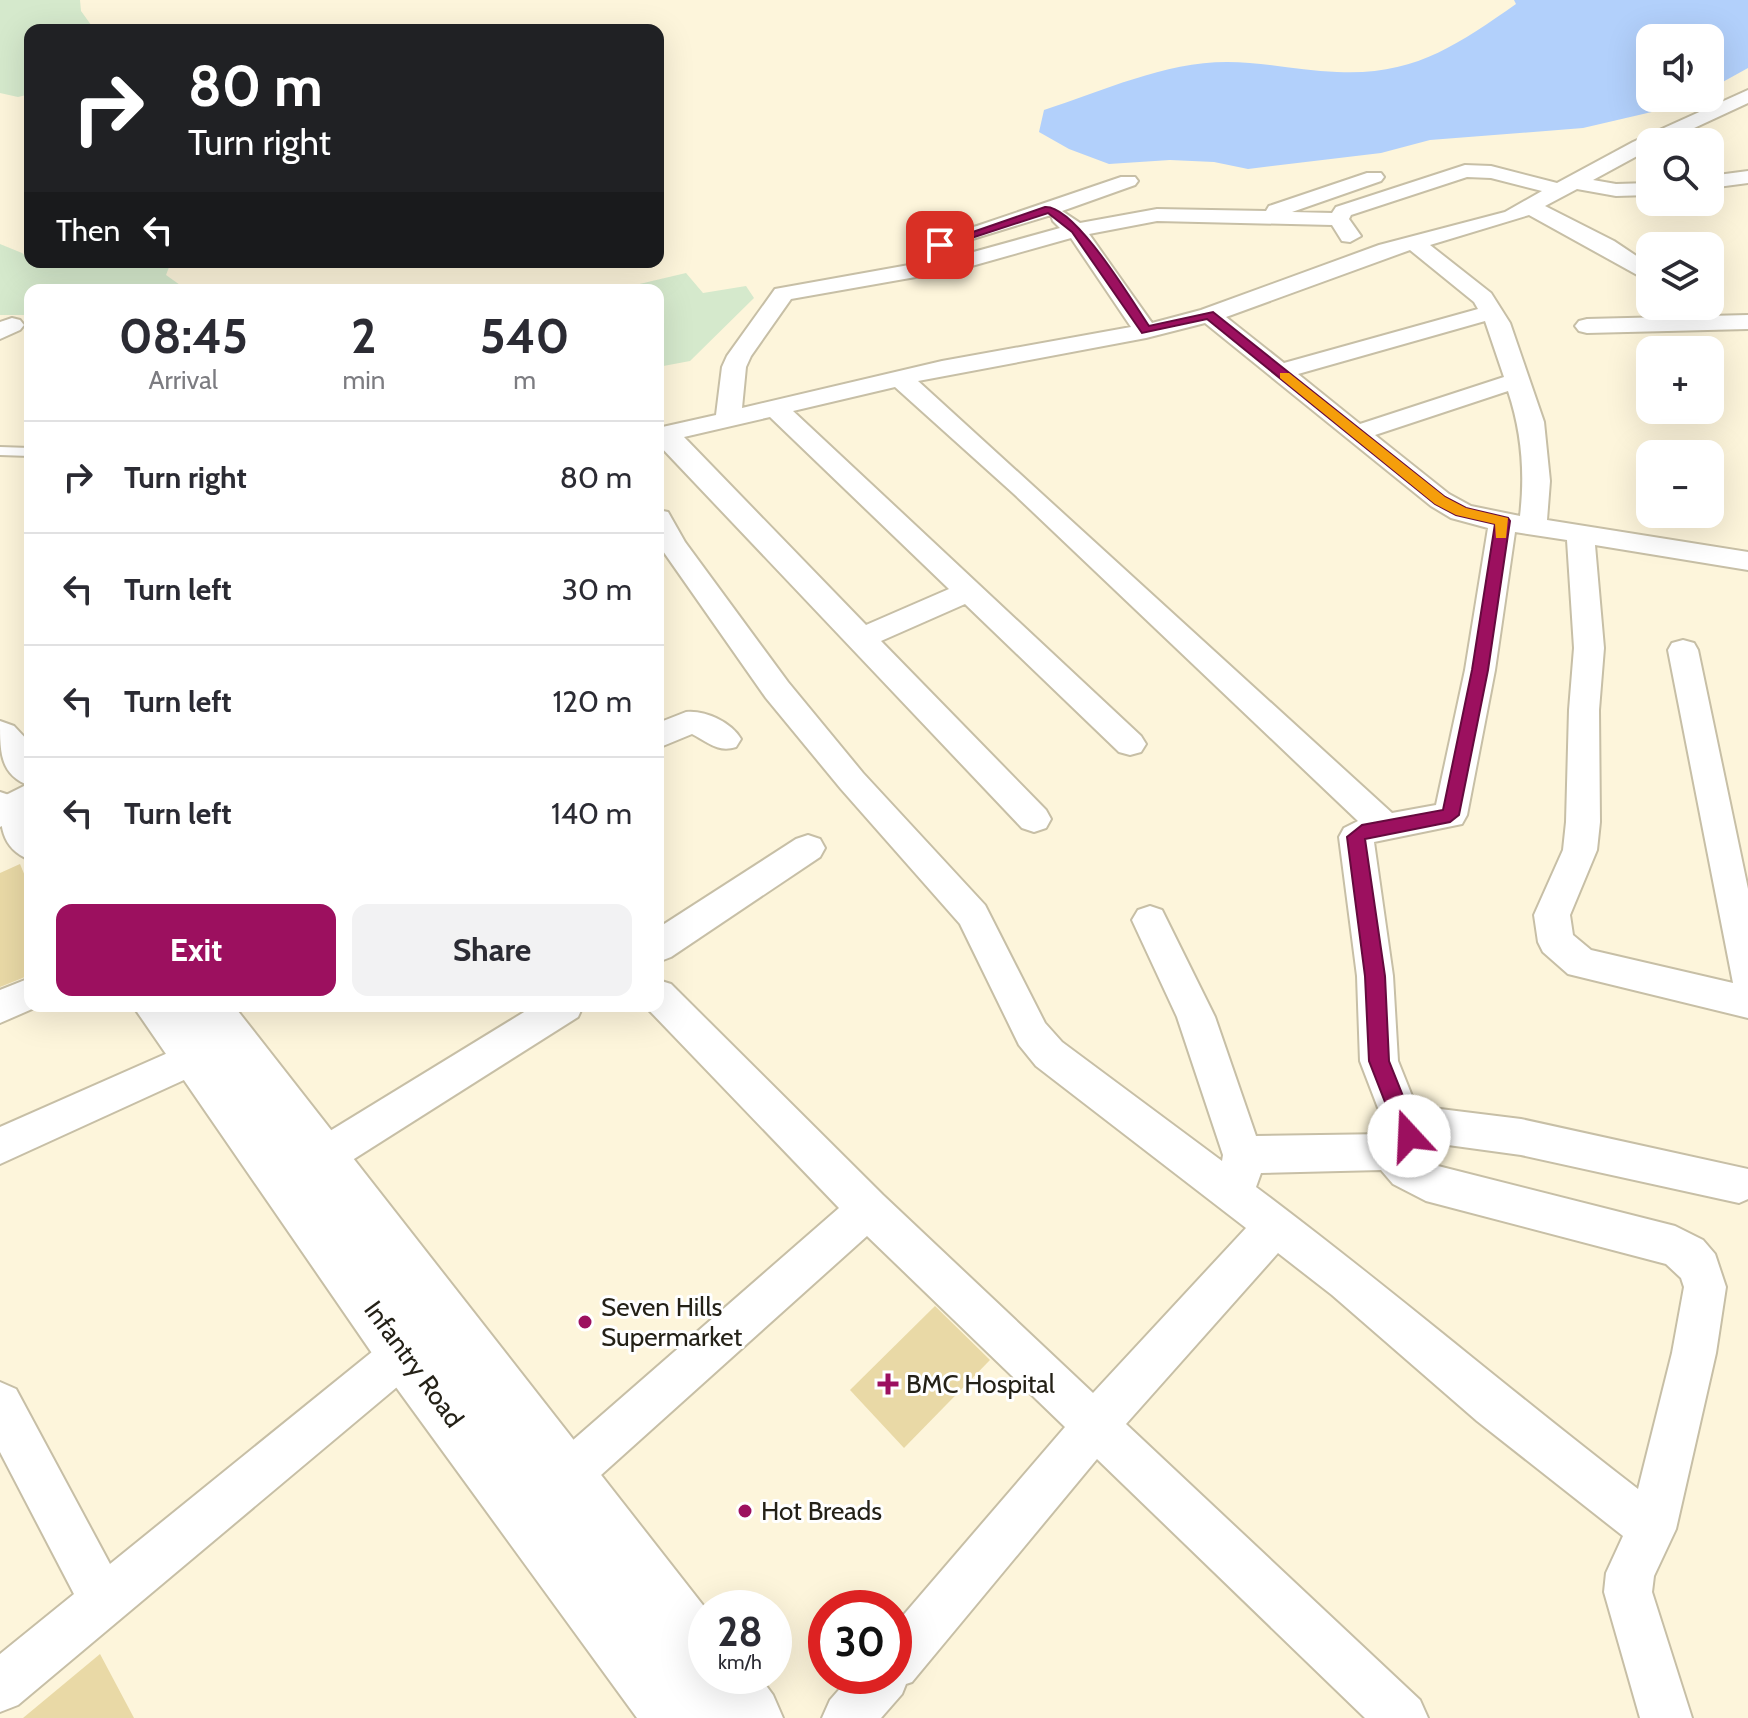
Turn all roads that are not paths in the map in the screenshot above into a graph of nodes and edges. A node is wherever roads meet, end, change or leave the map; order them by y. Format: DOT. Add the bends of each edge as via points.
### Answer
graph roads {
  1 [pos="1748,96"];
  2 [pos="1388,172"];
  3 [pos="1748,177"];
  4 [pos="1724,180"];
  5 [pos="1128,181"];
  6 [pos="1569,186"];
  7 [pos="1636,189"];
  8 [pos="1532,208"];
  9 [pos="1049,209"];
  10 [pos="1253,218"];
  11 [pos="1338,219"];
  12 [pos="1076,230"];
  13 [pos="1414,243"];
  14 [pos="883,254"];
  15 [pos="1370,256"];
  16 [pos="1636,266"];
  17 [pos="1492,312"];
  18 [pos="1209,315"];
  19 [pos="1718,320"];
  20 [pos="1748,322"];
  21 [pos="1722,323"];
  22 [pos="1587,326"];
  23 [pos="1146,331"];
  24 [pos="1280,372"];
  25 [pos="900,378"];
  26 [pos="1518,380"];
  27 [pos="775,408"];
  28 [pos="728,419"];
  29 [pos="1357,433"];
  30 [pos="664,435"];
  31 [pos="664,437"];
  32 [pos="0,451"];
  33 [pos="24,452"];
  34 [pos="1503,521"];
  35 [pos="1533,524"];
  36 [pos="664,529"];
  37 [pos="1580,534"];
  38 [pos="1748,561"];
  39 [pos="970,591"];
  40 [pos="862,638"];
  41 [pos="1683,650"];
  42 [pos="664,734"];
  43 [pos="725,739"];
  44 [pos="1130,744"];
  45 [pos="1034,819"];
  46 [pos="1386,827"];
  47 [pos="808,848"];
  48 [pos="1150,920"];
  49 [pos="664,943"];
  50 [pos="1748,976"];
  51 [pos="24,996"];
  52 [pos="664,1001"];
  53 [pos="1748,1002"];
  54 [pos="0,1007"];
  55 [pos="167,1012"];
  56 [pos="555,1012"];
  57 [pos="200,1032"];
  58 [pos="1398,1137"];
  59 [pos="0,1146"];
  60 [pos="1243,1155"];
  61 [pos="321,1158"];
  62 [pos="1739,1184"];
  63 [pos="1239,1199"];
  64 [pos="868,1209"];
  65 [pos="1275,1226"];
  66 [pos="425,1337"];
  67 [pos="0,1405"];
  68 [pos="1096,1426"];
  69 [pos="565,1477"];
  70 [pos="1652,1529"];
  71 [pos="104,1602"];
  72 [pos="688,1638"];
  73 [pos="912,1643"];
  74 [pos="0,1687"];
  75 [pos="731,1694"];
  76 [pos="869,1694"];
  77 [pos="678,1718"];
  78 [pos="750,1718"];
  79 [pos="848,1718"];
  80 [pos="1402,1718"];
  81 [pos="1666,1718"];
  1 -- 6 [label="street"];
  2 -- 10 [label="street"];
  3 -- 4 [label="street"];
  5 -- 9 [label="street"];
  6 -- 7 [label="street"];
  6 -- 8 [label="street"];
  6 -- 11 [label="street" via="1465,171 1355,206"];
  8 -- 13 [label="street"];
  8 -- 16 [label="street"];
  9 -- 12 [label="street"];
  9 -- 14 [label="street" via="940,245"];
  10 -- 11 [label="street"];
  10 -- 12 [label="street" via="1157,215"];
  11 -- 15 [label="street"];
  12 -- 23 [label="street"];
  12 -- 28 [label="street" via="961,262 778,284 734,367"];
  13 -- 15 [label="street"];
  13 -- 17 [label="street" via="1483,298"];
  15 -- 18 [label="street"];
  17 -- 24 [label="street"];
  17 -- 26 [label="street"];
  18 -- 23 [label="street"];
  18 -- 24 [label="street"];
  19 -- 21 [label="street"];
  20 -- 21 [label="street"];
  21 -- 22 [label="street"];
  23 -- 25 [label="street"];
  24 -- 29 [label="street"];
  25 -- 27 [label="street"];
  25 -- 46 [label="street" via="1013,476"];
  26 -- 29 [label="street"];
  26 -- 35 [label="street" via="1531,422 1537,481"];
  27 -- 28 [label="street"];
  27 -- 39 [label="street"];
  28 -- 30 [label="street"];
  29 -- 34 [label="street" via="1440,500 1461,512"];
  31 -- 40 [label="street"];
  32 -- 33 [label="lane"];
  34 -- 35 [label="street"];
  34 -- 46 [label="street" via="1450,815"];
  35 -- 37 [label="street"];
  36 -- 63 [label="street" via="777,690 852,781 957,893 1032,1034 1049,1054"];
  37 -- 38 [label="street"];
  37 -- 53 [label="street" via="1589,648 1583,822 1580,850 1552,915 1556,942 1581,963"];
  39 -- 40 [label="street"];
  39 -- 44 [label="street"];
  40 -- 45 [label="street"];
  41 -- 50 [label="street"];
  42 -- 43 [label="street" via="699,721"];
  46 -- 58 [label="street" via="1356,837 1375,976 1379,1061"];
  47 -- 49 [label="street"];
  48 -- 60 [label="street" via="1196,1017"];
  51 -- 54 [label="street"];
  52 -- 64 [label="street"];
  55 -- 57 [label="street, Infantry Road"];
  56 -- 61 [label="street"];
  57 -- 59 [label="street"];
  57 -- 61 [label="street, Infantry Road"];
  57 -- 66 [label="street, Infantry Road"];
  58 -- 60 [label="street"];
  58 -- 62 [label="street" via="1521,1137"];
  58 -- 70 [label="street" via="1407,1171 1426,1182 1675,1246 1700,1268 1705,1287 1694,1353"];
  60 -- 63 [label="street"];
  61 -- 66 [label="street, Infantry Road"];
  63 -- 65 [label="street"];
  64 -- 68 [label="street"];
  64 -- 69 [label="street"];
  65 -- 68 [label="street"];
  65 -- 70 [label="street"];
  66 -- 69 [label="street, Infantry Road"];
  66 -- 71 [label="street"];
  66 -- 77 [label="street, Infantry Road"];
  67 -- 71 [label="street"];
  68 -- 73 [label="street"];
  68 -- 80 [label="street"];
  69 -- 72 [label="street, Infantry Road"];
  70 -- 81 [label="street" via="1630,1573 1628,1592"];
  71 -- 74 [label="street"];
  75 -- 78 [label="street"];
  76 -- 79 [label="street"];
}
